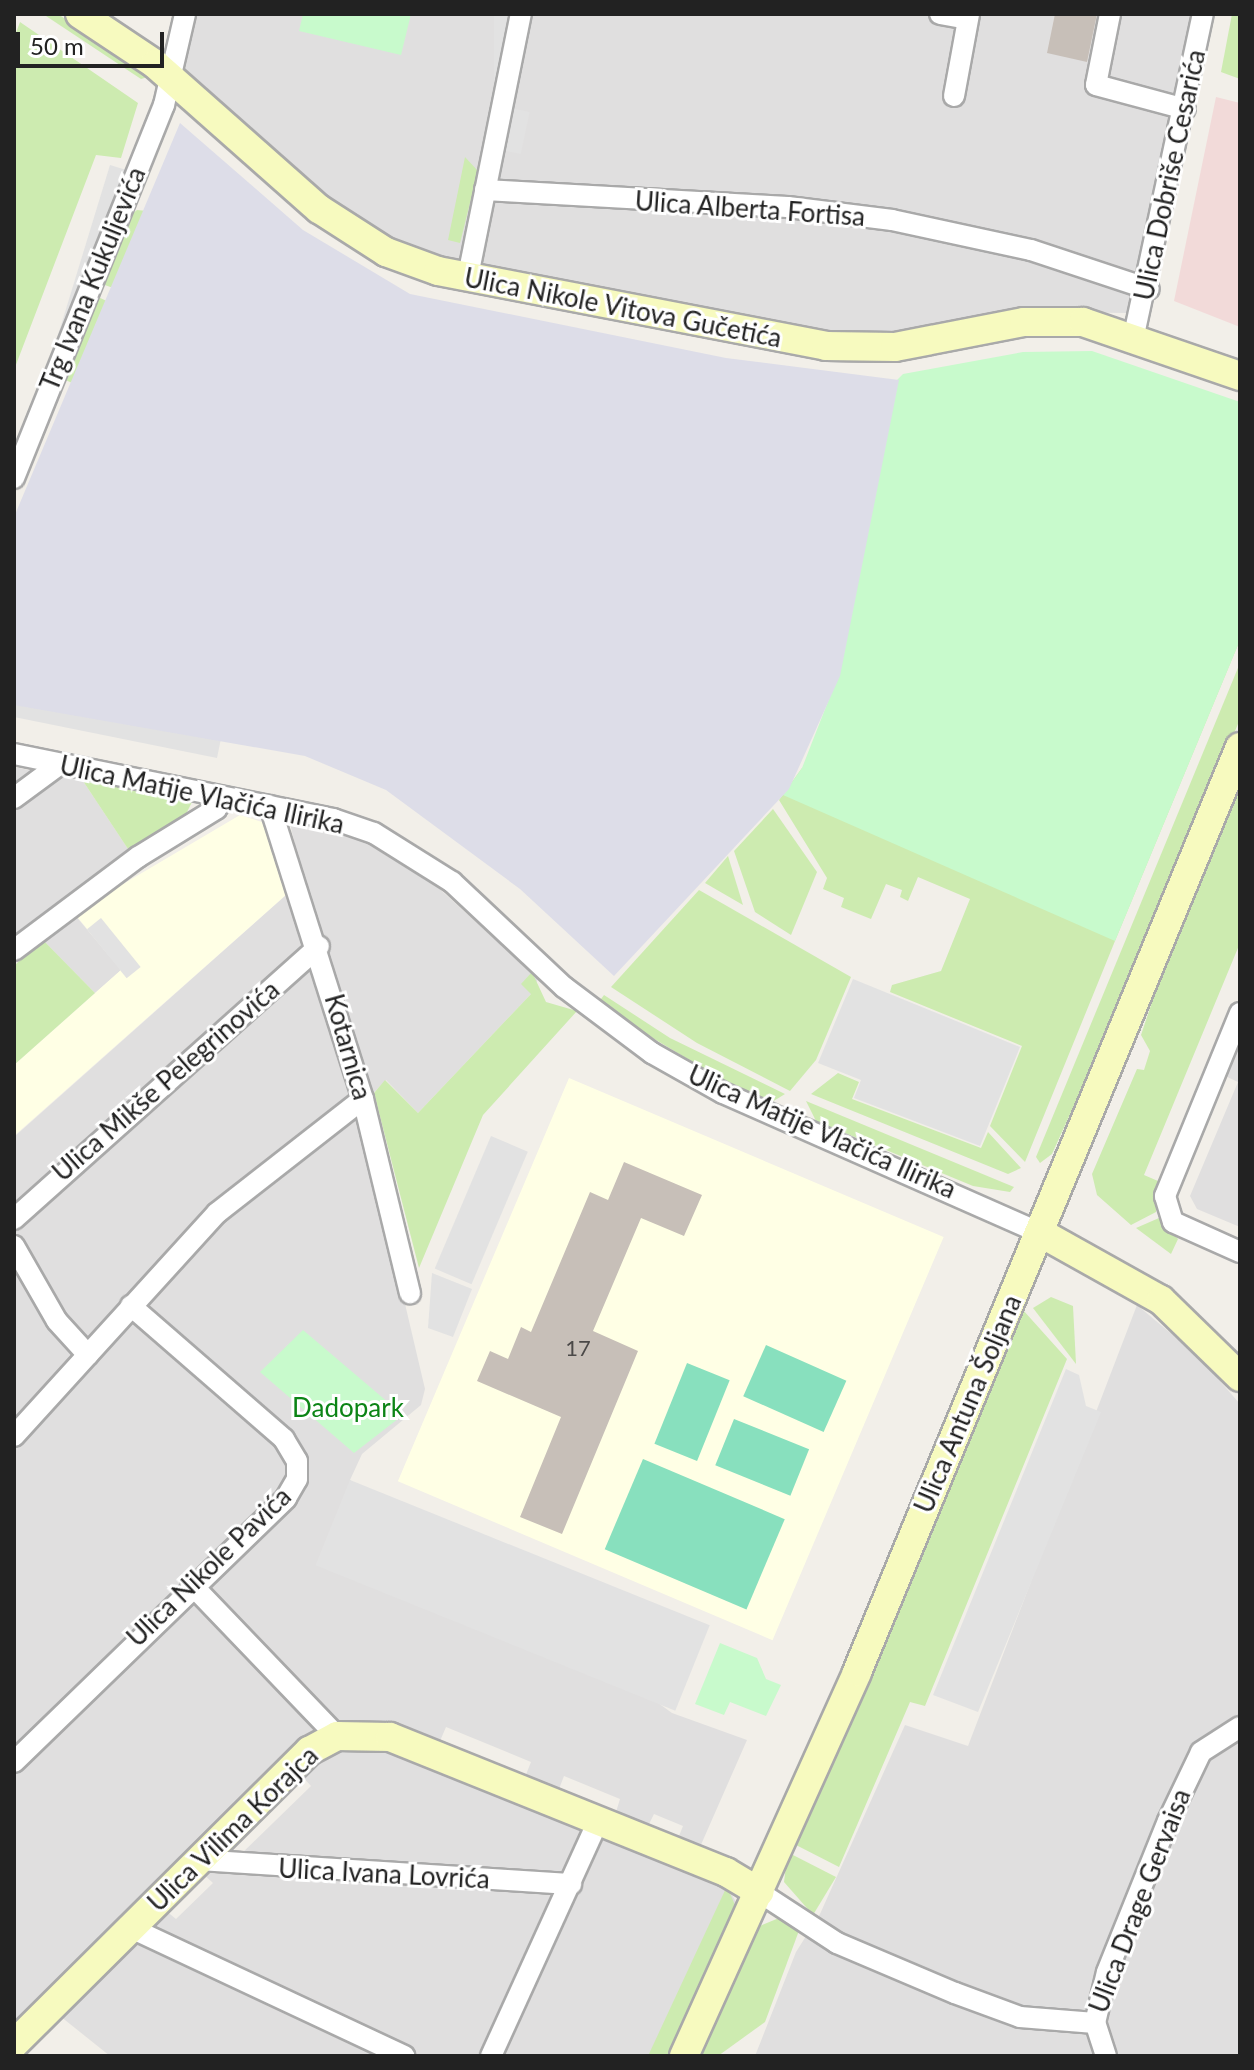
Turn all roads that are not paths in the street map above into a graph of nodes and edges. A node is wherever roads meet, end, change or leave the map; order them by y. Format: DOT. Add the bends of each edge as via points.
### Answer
graph roads {
  1 [pos="80,14"];
  2 [pos="185,14"];
  3 [pos="521,14"];
  4 [pos="940,14"];
  5 [pos="1110,14"];
  6 [pos="1203,14"];
  7 [pos="968,16"];
  8 [pos="171,80"];
  9 [pos="954,96"];
  10 [pos="1185,109"];
  11 [pos="485,190"];
  12 [pos="468,276"];
  13 [pos="1149,289"];
  14 [pos="1134,335"];
  15 [pos="1240,376"];
  16 [pos="14,478"];
  17 [pos="1240,747"];
  18 [pos="14,754"];
  19 [pos="60,764"];
  20 [pos="224,797"];
  21 [pos="14,798"];
  22 [pos="270,806"];
  23 [pos="319,946"];
  24 [pos="14,950"];
  25 [pos="1240,1013"];
  26 [pos="363,1099"];
  27 [pos="14,1219"];
  28 [pos="1041,1233"];
  29 [pos="14,1246"];
  30 [pos="1240,1252"];
  31 [pos="410,1293"];
  32 [pos="131,1306"];
  33 [pos="88,1355"];
  34 [pos="1240,1377"];
  35 [pos="14,1436"];
  36 [pos="191,1584"];
  37 [pos="1240,1727"];
  38 [pos="337,1736"];
  39 [pos="14,1762"];
  40 [pos="598,1821"];
  41 [pos="198,1860"];
  42 [pos="571,1884"];
  43 [pos="759,1892"];
  44 [pos="131,1928"];
  45 [pos="1095,2023"];
  46 [pos="14,2044"];
  47 [pos="404,2056"];
  48 [pos="491,2056"];
  49 [pos="684,2056"];
  50 [pos="1106,2056"];
  1 -- 8 [label="street, Ulica Nikole Vitova Gučetića"];
  2 -- 8 [label="street, Trg Ivana Kukuljevića"];
  3 -- 11 [label="street"];
  4 -- 7 [label="street"];
  5 -- 10 [label="street" via="1096,85"];
  6 -- 10 [label="street, Ulica Dobriše Cesarića"];
  7 -- 9 [label="street"];
  8 -- 12 [label="street, Ulica Nikole Vitova Gučetića" via="340,223 408,261"];
  8 -- 16 [label="street, Trg Ivana Kukuljevića"];
  10 -- 13 [label="street, Ulica Dobriše Cesarića"];
  11 -- 12 [label="street"];
  11 -- 13 [label="street, Ulica Alberta Fortisa" via="788,207 892,220 1031,250"];
  12 -- 14 [label="street, Ulica Nikole Vitova Gučetića" via="826,346 895,347 1053,321 1105,325"];
  13 -- 14 [label="street, Ulica Dobriše Cesarića"];
  14 -- 15 [label="street, Ulica Nikole Vitova Gučetića"];
  17 -- 28 [label="street, Ulica Antuna Šoljana"];
  18 -- 19 [label="street, Ulica Matije Vlačića Ilirika"];
  19 -- 20 [label="street, Ulica Matije Vlačića Ilirika"];
  19 -- 21 [label="street"];
  20 -- 22 [label="street, Ulica Matije Vlačića Ilirika"];
  20 -- 24 [label="street" via="190,827 138,857"];
  22 -- 23 [label="street, Kotarnica"];
  22 -- 28 [label="street, Ulica Matije Vlačića Ilirika" via="333,819 418,856 587,1007 680,1069"];
  23 -- 26 [label="street, Kotarnica"];
  23 -- 27 [label="street, Ulica Mikše Pelegrinovića"];
  25 -- 30 [label="street" via="1165,1196 1173,1222"];
  26 -- 31 [label="street, Kotarnica"];
  26 -- 32 [label="street" via="248,1185"];
  28 -- 34 [label="street" via="1161,1300"];
  28 -- 43 [label="street, Ulica Antuna Šoljana"];
  29 -- 33 [label="street" via="57,1321"];
  32 -- 33 [label="street"];
  32 -- 36 [label="street, Ulica Nikole Pavića" via="284,1439 297,1461 297,1479 286,1498"];
  33 -- 35 [label="street"];
  36 -- 38 [label="street"];
  36 -- 39 [label="street, Ulica Nikole Pavića"];
  37 -- 45 [label="street, Ulica Drage Gervaisa" via="1215,1739 1189,1773 1107,1972"];
  38 -- 40 [label="street, Ulica Vilima Korajca" via="390,1737"];
  38 -- 41 [label="street, Ulica Vilima Korajca" via="309,1751"];
  40 -- 42 [label="street"];
  40 -- 43 [label="street, Ulica Vilima Korajca"];
  41 -- 42 [label="street, Ulica Ivana Lovrića"];
  41 -- 44 [label="street, Ulica Vilima Korajca"];
  42 -- 48 [label="street"];
  43 -- 45 [label="street, Ulica Drage Gervaisa" via="837,1943 955,1993 1033,2020"];
  43 -- 49 [label="street, Ulica Antuna Šoljana"];
  44 -- 46 [label="street, Ulica Vilima Korajca"];
  44 -- 47 [label="street"];
  45 -- 50 [label="street"];
}
